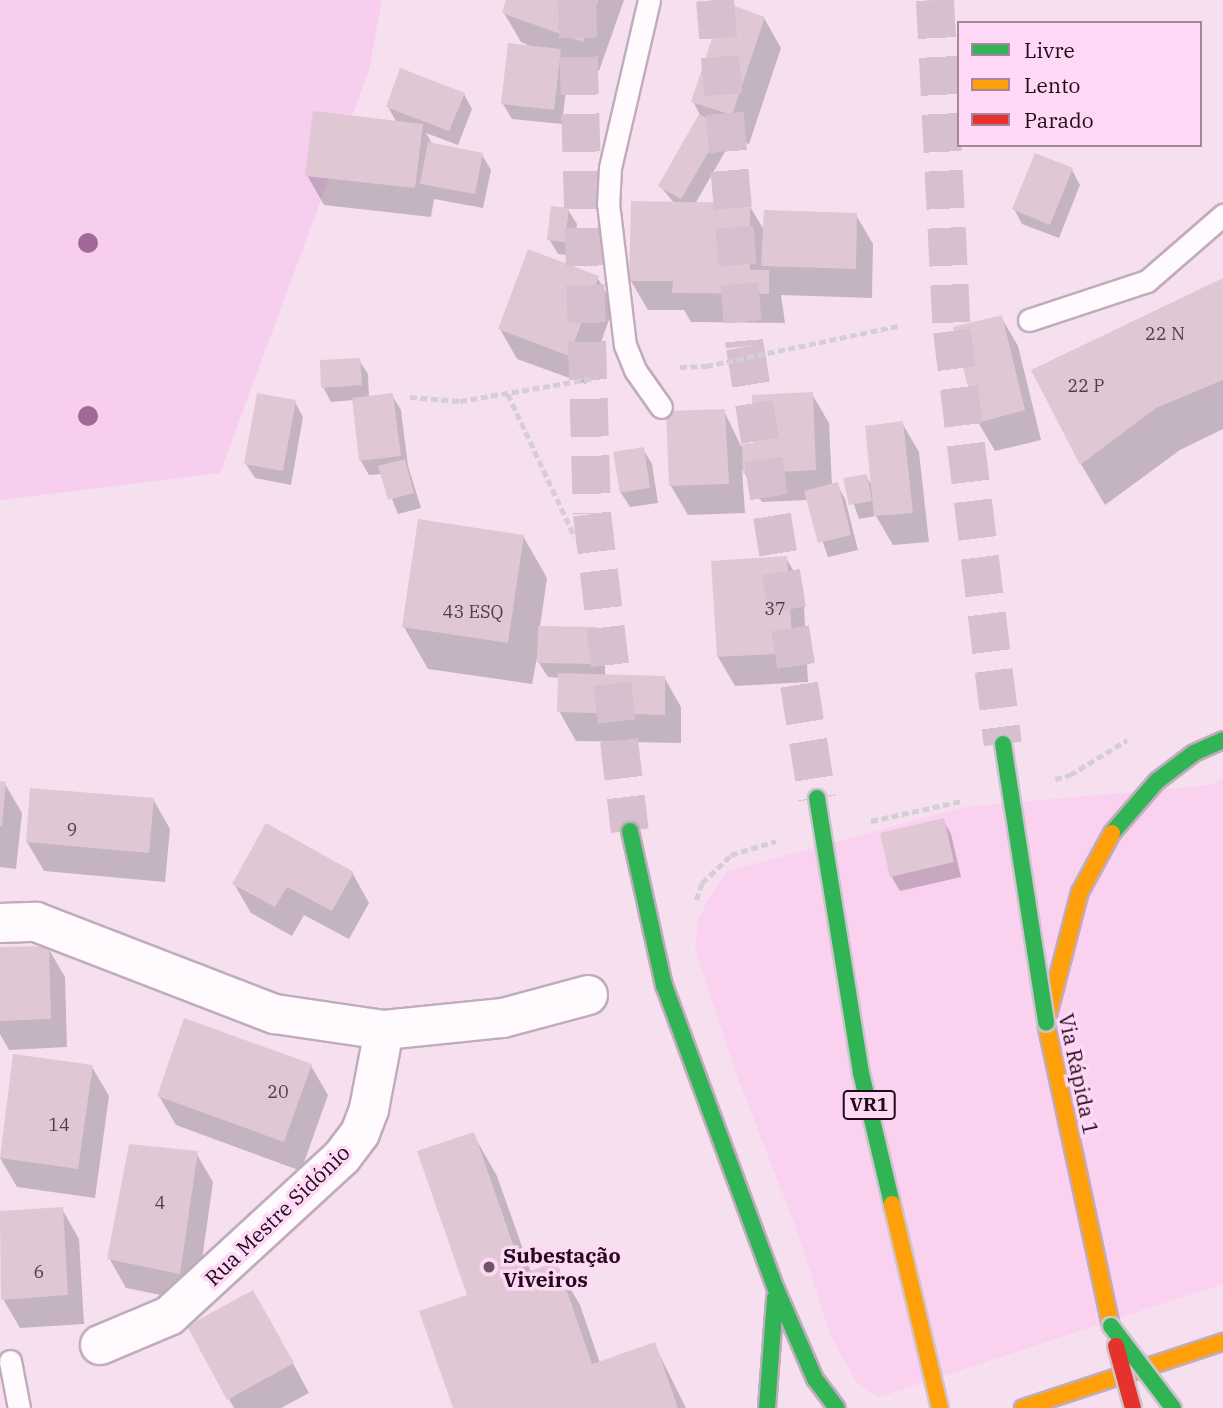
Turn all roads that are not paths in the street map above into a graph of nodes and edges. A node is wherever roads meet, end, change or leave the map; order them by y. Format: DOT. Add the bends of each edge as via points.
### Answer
graph roads {
  1 [pos="649,0"];
  2 [pos="1223,215"];
  3 [pos="1029,320"];
  4 [pos="661,407"];
  5 [pos="1223,740"];
  6 [pos="1003,744"];
  7 [pos="817,798"];
  8 [pos="630,831"];
  9 [pos="0,923"];
  10 [pos="588,995"];
  11 [pos="1046,1023"];
  12 [pos="384,1030"];
  13 [pos="776,1289"];
  14 [pos="1111,1326"];
  15 [pos="1223,1342"];
  16 [pos="100,1345"];
  17 [pos="10,1362"];
  18 [pos="19,1408"];
  19 [pos="767,1408"];
  20 [pos="837,1408"];
  21 [pos="940,1408"];
  22 [pos="1023,1408"];
  23 [pos="1133,1408"];
  24 [pos="1173,1408"];
  1 -- 4 [label="lane" via="610,168 608,203 625,345 635,370"];
  2 -- 3 [label="lane" via="1147,281"];
  5 -- 11 [label="main road" via="1194,753 1157,781 1124,815 1097,855 1080,892"];
  6 -- 11 [label="main road, Via Rápida 1, bridge"];
  7 -- 21 [label="main road, VR1, bridge" via="861,1073"];
  8 -- 13 [label="main road" via="664,985"];
  9 -- 12 [label="street" via="36,922 275,1014"];
  10 -- 12 [label="street" via="503,1017"];
  11 -- 14 [label="main road, Via Rápida 1"];
  12 -- 16 [label="street, Rua Mestre Sidónio" via="369,1109 360,1133 342,1157 169,1316"];
  13 -- 19 [label="main road"];
  13 -- 20 [label="main road" via="815,1379"];
  14 -- 23 [label="main road, Via Rápida 1, bridge"];
  14 -- 24 [label="main road, bridge"];
  15 -- 22 [label="main road"];
  17 -- 18 [label="lane"];
}
